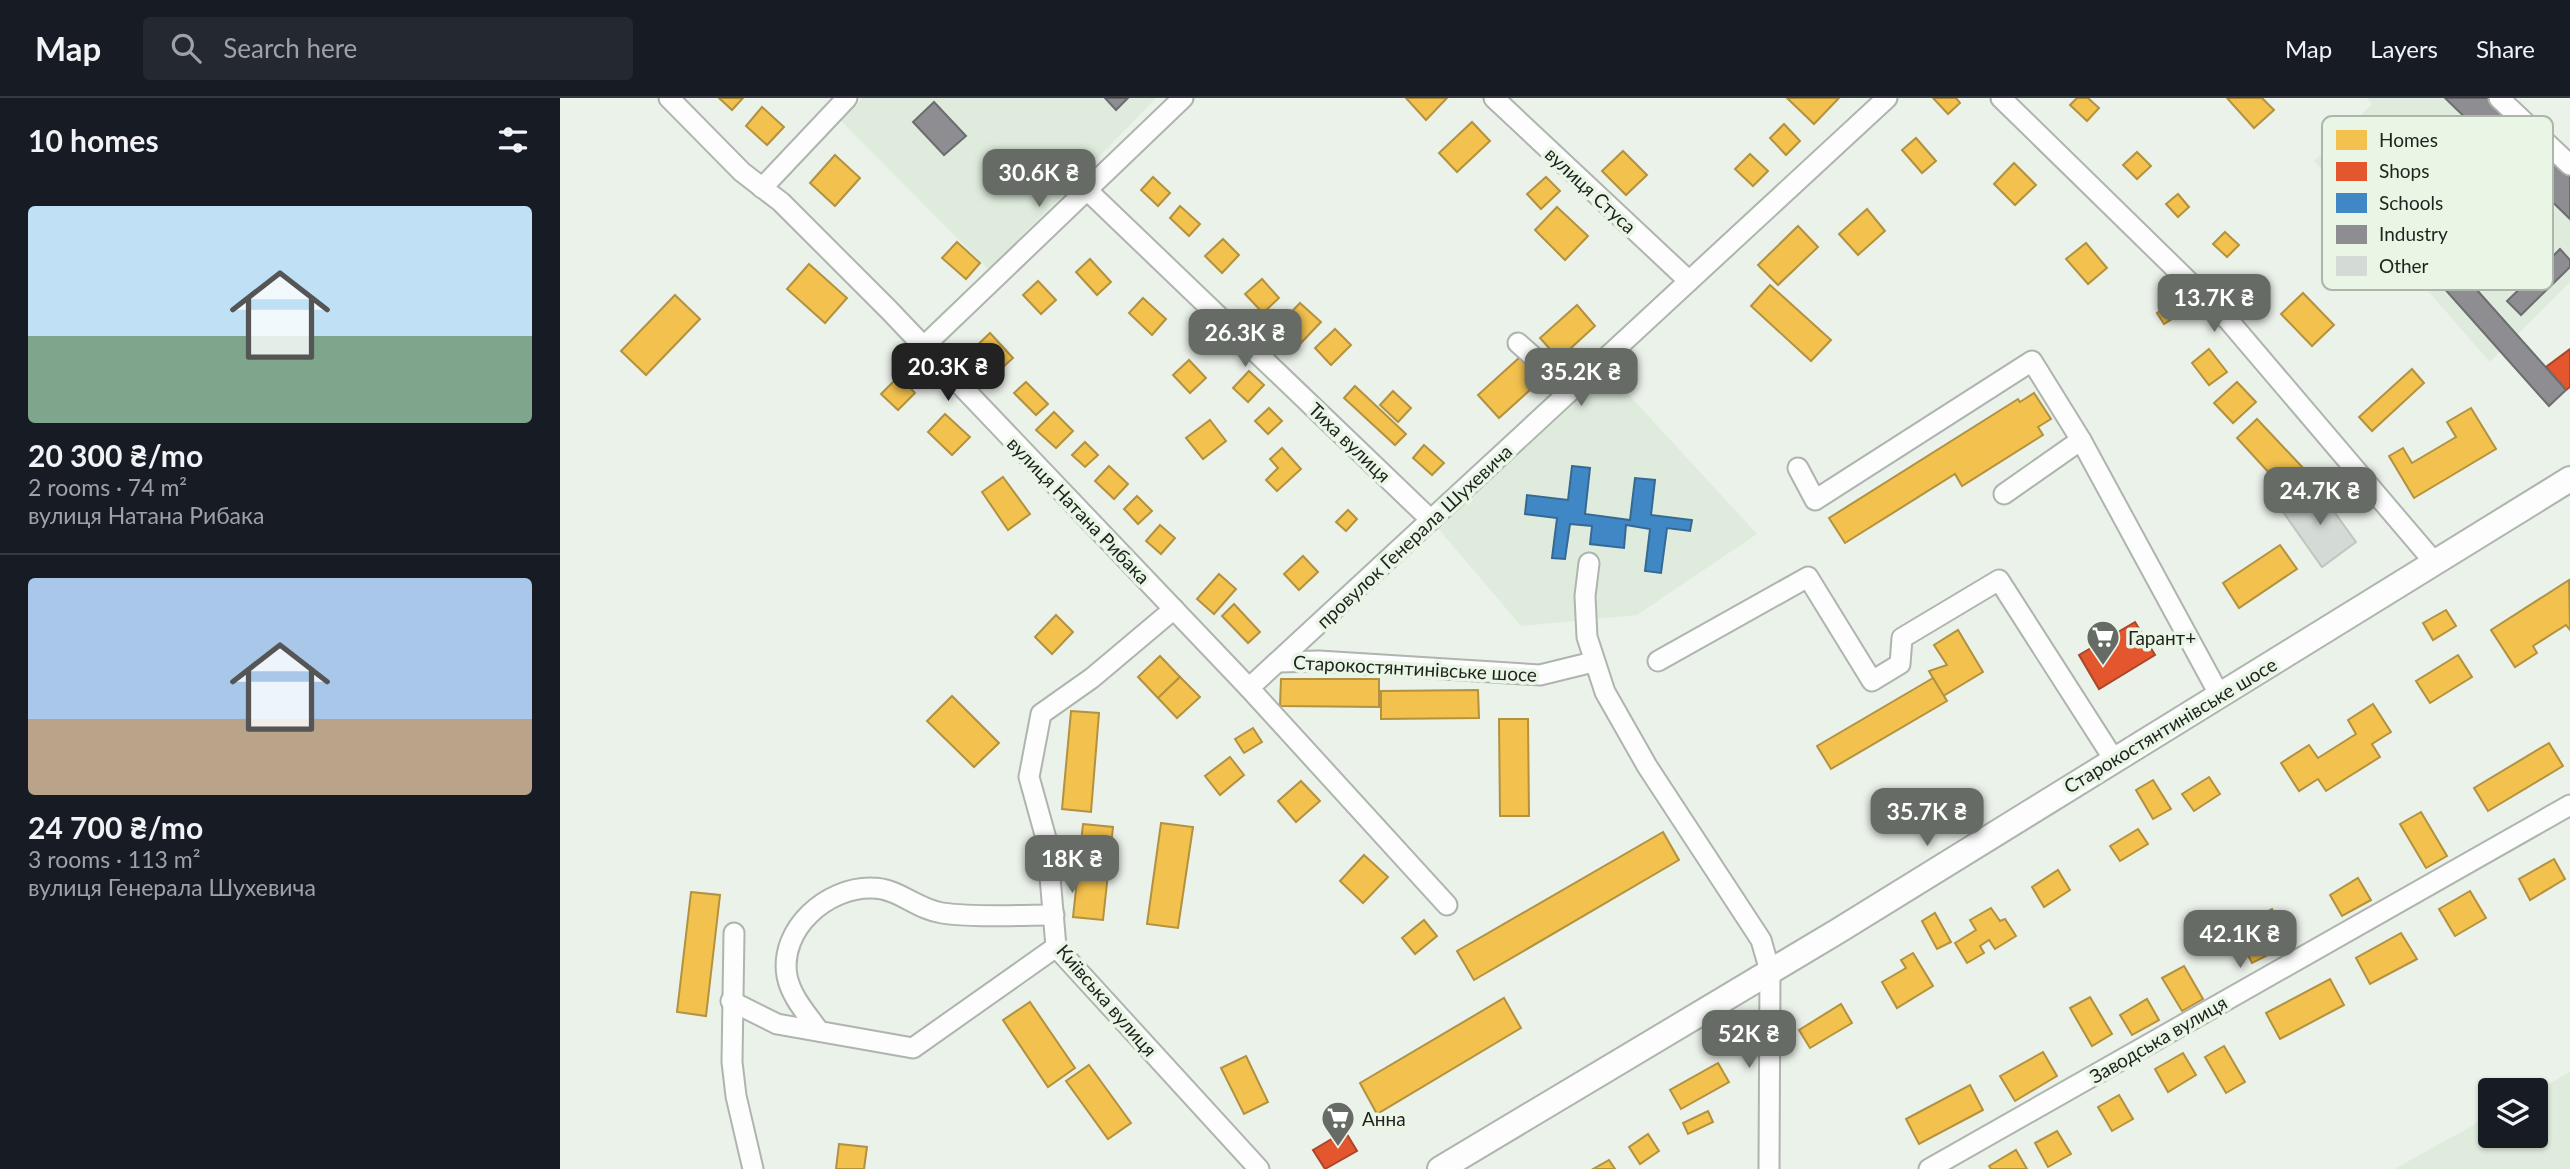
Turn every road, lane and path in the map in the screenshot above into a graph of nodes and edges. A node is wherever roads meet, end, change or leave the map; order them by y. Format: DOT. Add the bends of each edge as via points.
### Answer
graph roads {
  1 [pos="669,98"];
  2 [pos="846,98"];
  3 [pos="1183,98"];
  4 [pos="1494,98"];
  5 [pos="1886,98"];
  6 [pos="2001,98"];
  7 [pos="2500,98"];
  8 [pos="2519,116"];
  9 [pos="2553,149"];
  10 [pos="2570,165"];
  11 [pos="762,188"];
  12 [pos="1087,190"];
  13 [pos="1689,281"];
  14 [pos="1518,343"];
  15 [pos="922,348"];
  16 [pos="1571,390"];
  17 [pos="2081,440"];
  18 [pos="1798,467"];
  19 [pos="2570,479"];
  20 [pos="2004,494"];
  21 [pos="1431,520"];
  22 [pos="1589,563"];
  23 [pos="2435,563"];
  24 [pos="1174,609"];
  25 [pos="1658,661"];
  26 [pos="1278,662"];
  27 [pos="1593,662"];
  28 [pos="1249,688"];
  29 [pos="2219,694"];
  30 [pos="2113,758"];
  31 [pos="2570,805"];
  32 [pos="1447,905"];
  33 [pos="1054,915"];
  34 [pos="734,933"];
  35 [pos="1056,947"];
  36 [pos="1770,971"];
  37 [pos="731,1001"];
  38 [pos="819,1031"];
  39 [pos="753,1169"];
  40 [pos="1259,1169"];
  41 [pos="1440,1169"];
  42 [pos="1769,1169"];
  43 [pos="1929,1169"];
  1 -- 11 [label="street, вулиця Натана Рибака"];
  2 -- 11 [label="street"];
  3 -- 12 [label="street"];
  4 -- 13 [label="street, вулиця Стуса"];
  5 -- 13 [label="street, провулок Генерала Шухевича"];
  6 -- 23 [label="street" via="2229,321"];
  7 -- 8 [label="street"];
  9 -- 10 [label="street"];
  11 -- 15 [label="street, вулиця Натана Рибака"];
  12 -- 15 [label="street"];
  12 -- 21 [label="street, Тиха вулиця"];
  13 -- 16 [label="street, провулок Генерала Шухевича"];
  14 -- 16 [label="street"];
  15 -- 24 [label="street, вулиця Натана Рибака"];
  16 -- 21 [label="street, провулок Генерала Шухевича"];
  17 -- 18 [label="street" via="2032,361 1815,500"];
  17 -- 20 [label="street"];
  17 -- 29 [label="street"];
  19 -- 23 [label="main road, Старокостянтинівське шосе"];
  21 -- 26 [label="street, провулок Генерала Шухевича"];
  22 -- 27 [label="street" via="1584,615"];
  23 -- 29 [label="main road, Старокостянтинівське шосе"];
  24 -- 28 [label="street, вулиця Натана Рибака"];
  24 -- 33 [label="street, Київська вулиця" via="1041,714 1029,777 1047,842"];
  25 -- 30 [label="street" via="1808,577 1872,681 1900,664 1902,638 1998,580"];
  26 -- 27 [label="street, Старокостянтинівське шосе" via="1540,675"];
  26 -- 28 [label="street, провулок Генерала Шухевича"];
  27 -- 36 [label="street" via="1622,726 1761,940"];
  28 -- 32 [label="street, вулиця Натана Рибака"];
  29 -- 30 [label="main road, Старокостянтинівське шосе"];
  30 -- 36 [label="main road, Старокостянтинівське шосе"];
  31 -- 43 [label="street, Заводська вулиця"];
  33 -- 35 [label="street, Київська вулиця"];
  33 -- 38 [label="street" via="942,913 922,908 893,891 872,887 820,905 800,922 786,960 795,998"];
  34 -- 37 [label="street"];
  35 -- 38 [label="street" via="913,1048"];
  35 -- 40 [label="street, Київська вулиця"];
  36 -- 41 [label="main road, Старокостянтинівське шосе"];
  36 -- 42 [label="street"];
  37 -- 38 [label="street" via="777,1024"];
  37 -- 39 [label="street" via="736,1096"];
}
